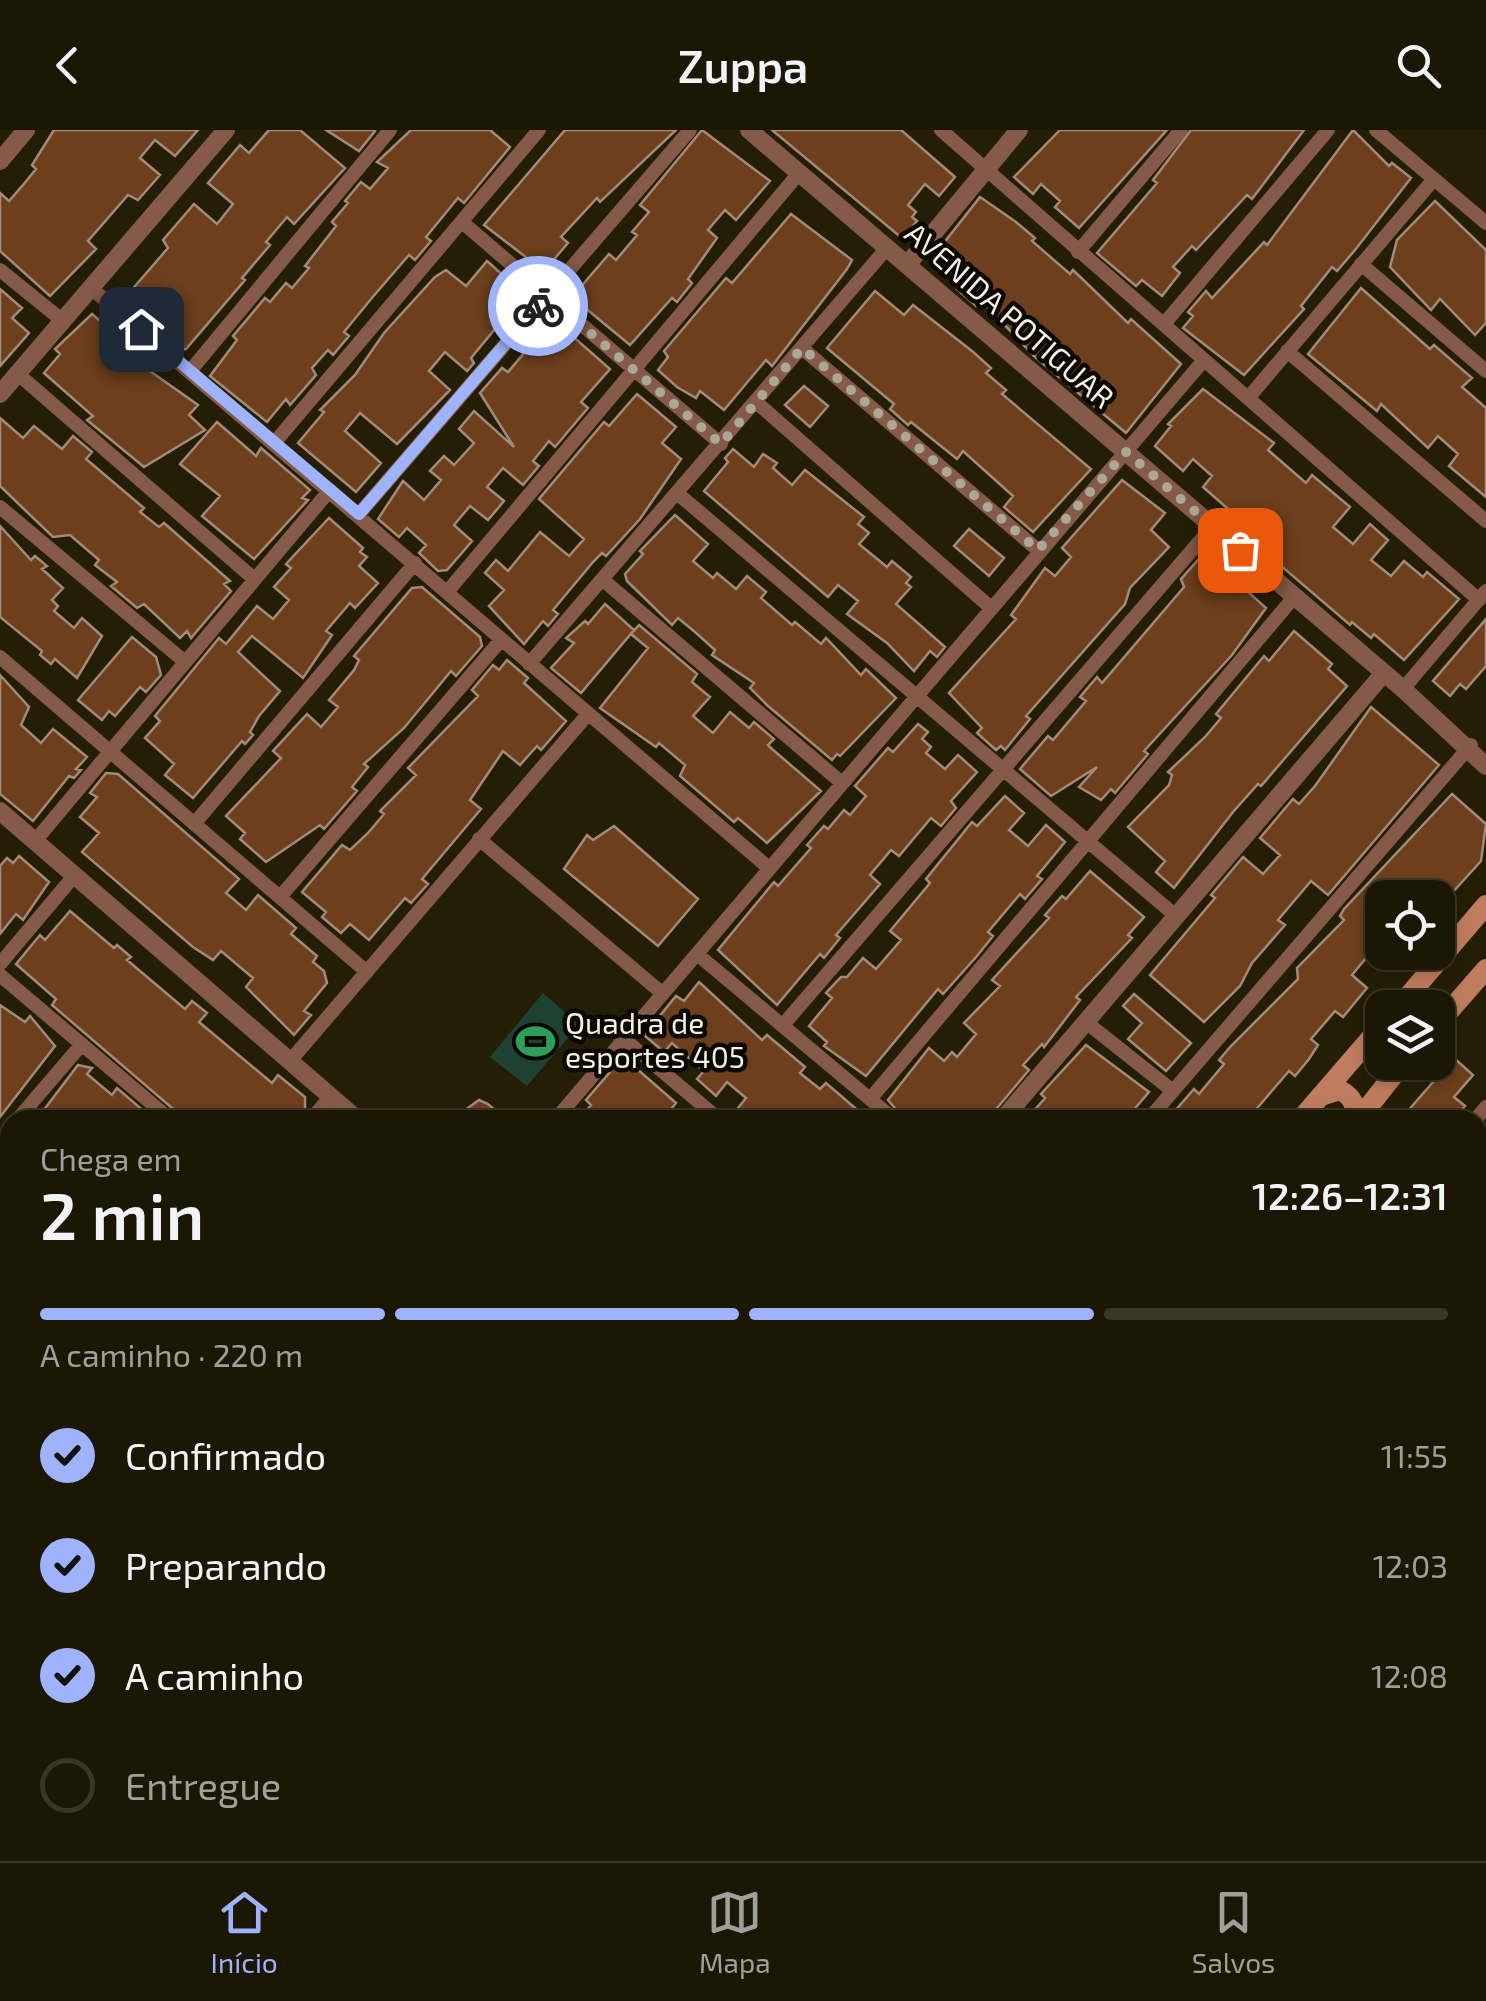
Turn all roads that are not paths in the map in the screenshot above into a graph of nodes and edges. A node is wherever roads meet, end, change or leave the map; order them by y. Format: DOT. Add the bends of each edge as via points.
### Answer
graph roads {
  1 [pos="26,130"];
  2 [pos="226,130"];
  3 [pos="390,130"];
  4 [pos="690,130"];
  5 [pos="749,130"];
  6 [pos="941,130"];
  7 [pos="1019,130"];
  8 [pos="1181,130"];
  9 [pos="1328,130"];
  10 [pos="1376,130"];
  11 [pos="537,131"];
  12 [pos="0,161"];
  13 [pos="986,169"];
  14 [pos="800,172"];
  15 [pos="1434,179"];
  16 [pos="462,222"];
  17 [pos="1486,222"];
  18 [pos="888,248"];
  19 [pos="1078,252"];
  20 [pos="1361,264"];
  21 [pos="906,265"];
  22 [pos="0,270"];
  23 [pos="91,288"];
  24 [pos="547,296"];
  25 [pos="63,320"];
  26 [pos="1164,324"];
  27 [pos="802,348"];
  28 [pos="1286,351"];
  29 [pos="1204,360"];
  30 [pos="633,369"];
  31 [pos="190,370"];
  32 [pos="1486,372"];
  33 [pos="18,374"];
  34 [pos="0,394"];
  35 [pos="1250,396"];
  36 [pos="756,402"];
  37 [pos="275,442"];
  38 [pos="721,444"];
  39 [pos="1126,452"];
  40 [pos="330,490"];
  41 [pos="678,492"];
  42 [pos="0,507"];
  43 [pos="359,514"];
  44 [pos="1486,521"];
  45 [pos="1212,527"];
  46 [pos="1038,550"];
  47 [pos="415,564"];
  48 [pos="253,578"];
  49 [pos="603,580"];
  50 [pos="448,591"];
  51 [pos="1482,595"];
  52 [pos="1295,596"];
  53 [pos="990,608"];
  54 [pos="502,640"];
  55 [pos="0,657"];
  56 [pos="184,660"];
  57 [pos="529,664"];
  58 [pos="1384,673"];
  59 [pos="1403,689"];
  60 [pos="918,693"];
  61 [pos="588,714"];
  62 [pos="1471,748"];
  63 [pos="110,750"];
  64 [pos="1486,766"];
  65 [pos="1002,768"];
  66 [pos="842,783"];
  67 [pos="0,812"];
  68 [pos="194,824"];
  69 [pos="479,839"];
  70 [pos="35,841"];
  71 [pos="1089,842"];
  72 [pos="769,868"];
  73 [pos="74,876"];
  74 [pos="280,897"];
  75 [pos="1486,905"];
  76 [pos="1176,916"];
  77 [pos="697,954"];
  78 [pos="0,964"];
  79 [pos="1486,969"];
  80 [pos="366,972"];
  81 [pos="0,975"];
  82 [pos="1413,990"];
  83 [pos="662,993"];
  84 [pos="1455,1005"];
  85 [pos="1087,1023"];
  86 [pos="783,1025"];
  87 [pos="624,1039"];
  88 [pos="82,1044"];
  89 [pos="1365,1046"];
  90 [pos="290,1061"];
  91 [pos="1389,1080"];
  92 [pos="1172,1092"];
  93 [pos="1322,1096"];
  94 [pos="330,1097"];
  95 [pos="871,1098"];
  96 [pos="26,1110"];
  97 [pos="159,1110"];
  98 [pos="319,1110"];
  99 [pos="346,1110"];
  100 [pos="564,1110"];
  101 [pos="708,1110"];
  102 [pos="884,1110"];
  103 [pos="1011,1110"];
  104 [pos="1157,1110"];
  105 [pos="1309,1110"];
  106 [pos="1355,1110"];
  107 [pos="1365,1110"];
  1 -- 12 [label="street"];
  2 -- 23 [label="street"];
  3 -- 31 [label="street"];
  4 -- 24 [label="street"];
  5 -- 14 [label="street, AVENIDA POTIGUAR"];
  6 -- 13 [label="street"];
  7 -- 13 [label="street"];
  8 -- 19 [label="street"];
  9 -- 26 [label="street"];
  10 -- 15 [label="street"];
  11 -- 16 [label="street"];
  13 -- 19 [label="street"];
  13 -- 21 [label="street"];
  14 -- 18 [label="street, AVENIDA POTIGUAR"];
  14 -- 30 [label="street"];
  15 -- 17 [label="street"];
  15 -- 20 [label="street"];
  16 -- 24 [label="street"];
  16 -- 37 [label="street"];
  18 -- 21 [label="street, AVENIDA POTIGUAR"];
  18 -- 27 [label="street"];
  19 -- 26 [label="street"];
  20 -- 28 [label="street"];
  20 -- 32 [label="street"];
  21 -- 39 [label="street, AVENIDA POTIGUAR"];
  22 -- 25 [label="street"];
  23 -- 25 [label="street"];
  23 -- 31 [label="street"];
  24 -- 30 [label="street"];
  24 -- 43 [label="street"];
  25 -- 33 [label="street"];
  26 -- 29 [label="street"];
  27 -- 36 [label="street"];
  27 -- 46 [label="street"];
  28 -- 35 [label="street"];
  28 -- 44 [label="street"];
  29 -- 35 [label="street"];
  29 -- 39 [label="street"];
  30 -- 38 [label="street"];
  30 -- 50 [label="street"];
  31 -- 37 [label="street"];
  33 -- 34 [label="street"];
  33 -- 48 [label="street"];
  35 -- 51 [label="street"];
  36 -- 38 [label="street"];
  36 -- 53 [label="street"];
  37 -- 40 [label="street"];
  38 -- 41 [label="street"];
  39 -- 45 [label="street, AVENIDA POTIGUAR"];
  39 -- 46 [label="street"];
  40 -- 43 [label="street"];
  40 -- 48 [label="street"];
  41 -- 49 [label="street"];
  41 -- 60 [label="street"];
  42 -- 56 [label="street"];
  43 -- 47 [label="street"];
  45 -- 52 [label="street, AVENIDA POTIGUAR"];
  45 -- 65 [label="street"];
  46 -- 53 [label="street"];
  47 -- 50 [label="street"];
  47 -- 68 [label="street"];
  48 -- 56 [label="street"];
  49 -- 57 [label="street"];
  49 -- 66 [label="street"];
  50 -- 54 [label="street"];
  51 -- 59 [label="street"];
  52 -- 58 [label="street, AVENIDA POTIGUAR"];
  52 -- 71 [label="street"];
  53 -- 60 [label="street"];
  54 -- 57 [label="street"];
  54 -- 74 [label="street"];
  55 -- 63 [label="street"];
  56 -- 63 [label="street"];
  57 -- 61 [label="street"];
  58 -- 59 [label="street, AVENIDA POTIGUAR"];
  58 -- 76 [label="street"];
  59 -- 62 [label="street, AVENIDA POTIGUAR"];
  60 -- 65 [label="street"];
  60 -- 66 [label="street"];
  61 -- 69 [label="street"];
  61 -- 72 [label="street"];
  62 -- 64 [label="street, AVENIDA POTIGUAR"];
  62 -- 92 [label="street"];
  63 -- 68 [label="street"];
  63 -- 70 [label="street"];
  65 -- 71 [label="street"];
  65 -- 86 [label="street"];
  66 -- 72 [label="street"];
  67 -- 70 [label="street"];
  68 -- 74 [label="street"];
  69 -- 80 [label="street"];
  69 -- 83 [label="street"];
  70 -- 73 [label="street"];
  71 -- 76 [label="street"];
  71 -- 95 [label="street"];
  72 -- 77 [label="street"];
  73 -- 78 [label="street"];
  73 -- 90 [label="street"];
  74 -- 80 [label="street"];
  75 -- 82 [label="main road"];
  76 -- 85 [label="street"];
  77 -- 83 [label="street"];
  77 -- 86 [label="street"];
  79 -- 84 [label="main road"];
  80 -- 90 [label="street"];
  81 -- 88 [label="street"];
  83 -- 87 [label="street"];
  85 -- 92 [label="street"];
  85 -- 103 [label="street"];
  86 -- 95 [label="street"];
  87 -- 100 [label="street"];
  87 -- 101 [label="street"];
  88 -- 96 [label="street"];
  88 -- 97 [label="street"];
  89 -- 93 [label="main road"];
  90 -- 94 [label="street"];
  91 -- 107 [label="main road"];
  92 -- 104 [label="street"];
  93 -- 105 [label="main road"];
  93 -- 106 [label="main road" via="1340,1090"];
  94 -- 98 [label="street"];
  94 -- 99 [label="street"];
  95 -- 102 [label="street"];
}
